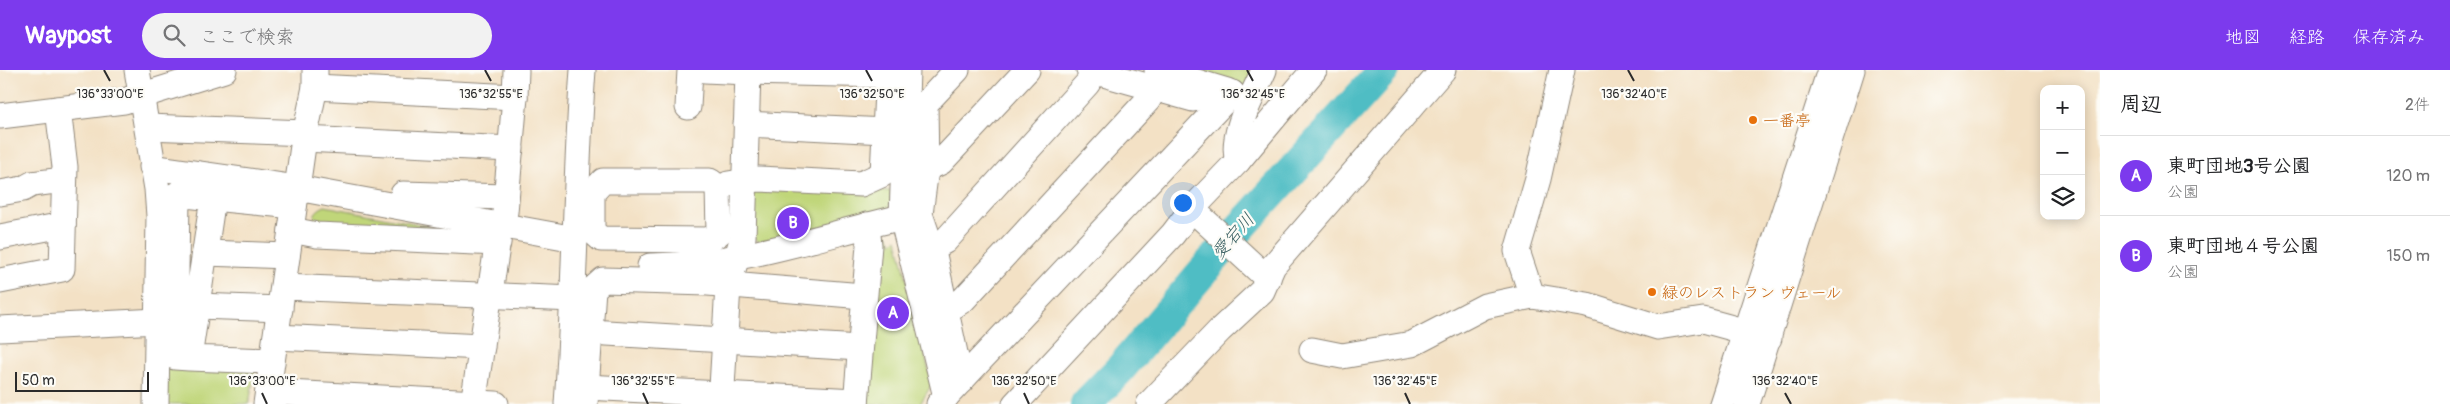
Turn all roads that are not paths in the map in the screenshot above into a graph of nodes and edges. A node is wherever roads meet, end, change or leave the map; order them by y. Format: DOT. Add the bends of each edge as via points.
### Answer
graph roads {
  1 [pos="137,70"];
  2 [pos="224,70"];
  3 [pos="516,70"];
  4 [pos="583,70"];
  5 [pos="690,70"];
  6 [pos="705,70"];
  7 [pos="957,70"];
  8 [pos="1027,70"];
  9 [pos="1264,70"];
  10 [pos="1293,70"];
  11 [pos="1314,70"];
  12 [pos="1443,70"];
  13 [pos="1562,70"];
  14 [pos="1830,70"];
  15 [pos="1852,70"];
  16 [pos="1092,71"];
  17 [pos="748,72"];
  18 [pos="894,72"];
  19 [pos="315,79"];
  20 [pos="1156,79"];
  21 [pos="141,95"];
  22 [pos="516,97"];
  23 [pos="688,107"];
  24 [pos="58,109"];
  25 [pos="1278,113"];
  26 [pos="0,116"];
  27 [pos="746,124"];
  28 [pos="147,126"];
  29 [pos="885,131"];
  30 [pos="305,136"];
  31 [pos="511,149"];
  32 [pos="1238,161"];
  33 [pos="152,167"];
  34 [pos="926,169"];
  35 [pos="63,180"];
  36 [pos="744,180"];
  37 [pos="718,187"];
  38 [pos="0,193"];
  39 [pos="506,197"];
  40 [pos="213,198"];
  41 [pos="300,204"];
  42 [pos="1192,209"];
  43 [pos="902,217"];
  44 [pos="63,225"];
  45 [pos="867,225"];
  46 [pos="502,231"];
  47 [pos="0,237"];
  48 [pos="575,239"];
  49 [pos="932,248"];
  50 [pos="205,253"];
  51 [pos="287,256"];
  52 [pos="738,257"];
  53 [pos="575,264"];
  54 [pos="1268,279"];
  55 [pos="0,281"];
  56 [pos="728,286"];
  57 [pos="490,296"];
  58 [pos="863,296"];
  59 [pos="1532,296"];
  60 [pos="282,298"];
  61 [pos="574,299"];
  62 [pos="197,306"];
  63 [pos="946,311"];
  64 [pos="158,321"];
  65 [pos="0,329"];
  66 [pos="590,332"];
  67 [pos="1758,335"];
  68 [pos="725,340"];
  69 [pos="482,348"];
  70 [pos="860,348"];
  71 [pos="274,349"];
  72 [pos="1312,350"];
  73 [pos="189,358"];
  74 [pos="949,394"];
  75 [pos="585,395"];
  76 [pos="267,398"];
  77 [pos="721,399"];
  78 [pos="856,402"];
  79 [pos="156,404"];
  80 [pos="481,404"];
  81 [pos="567,404"];
  82 [pos="1015,404"];
  83 [pos="1149,404"];
  84 [pos="1722,404"];
  85 [pos="1747,404"];
  1 -- 21 [label="street"];
  2 -- 21 [label="street"];
  3 -- 22 [label="street"];
  4 -- 48 [label="street"];
  5 -- 23 [label="street"];
  6 -- 17 [label="street"];
  7 -- 34 [label="street" via="926,104"];
  8 -- 34 [label="street" via="941,162"];
  9 -- 32 [label="street" via="1245,110 1235,152"];
  10 -- 25 [label="street"];
  11 -- 25 [label="street"];
  12 -- 54 [label="street" via="1274,266"];
  13 -- 59 [label="street" via="1518,251"];
  14 -- 67 [label="street"];
  15 -- 67 [label="street" via="1816,181"];
  16 -- 20 [label="street"];
  16 -- 49 [label="street" via="1087,84 945,241"];
  17 -- 18 [label="street"];
  17 -- 27 [label="street"];
  18 -- 29 [label="street"];
  18 -- 43 [label="street"];
  19 -- 22 [label="street"];
  19 -- 30 [label="street"];
  20 -- 63 [label="street" via="1148,100 963,300"];
  20 -- 74 [label="street" via="1232,93"];
  21 -- 24 [label="street" via="124,101"];
  21 -- 28 [label="street"];
  22 -- 31 [label="street"];
  24 -- 26 [label="street"];
  24 -- 35 [label="street" via="65,167"];
  25 -- 32 [label="street"];
  27 -- 29 [label="street"];
  27 -- 36 [label="street"];
  28 -- 30 [label="street"];
  28 -- 33 [label="street"];
  29 -- 36 [label="street" via="883,174 861,184"];
  30 -- 31 [label="street"];
  30 -- 41 [label="street"];
  31 -- 39 [label="street"];
  32 -- 42 [label="street"];
  33 -- 41 [label="street"];
  33 -- 64 [label="street" via="159,216"];
  34 -- 49 [label="street" via="920,214"];
  35 -- 38 [label="street"];
  35 -- 44 [label="street"];
  36 -- 37 [label="street"];
  36 -- 52 [label="street" via="743,237"];
  37 -- 37 [label="street" via="719,233 709,240 601,240 592,231 592,193 603,181 710,181"];
  39 -- 41 [label="street"];
  39 -- 46 [label="street"];
  40 -- 41 [label="street"];
  40 -- 50 [label="street"];
  40 -- 73 [label="street" via="177,194 175,357"];
  41 -- 46 [label="street"];
  41 -- 46 [label="street" via="317,235"];
  41 -- 51 [label="street"];
  42 -- 54 [label="street"];
  42 -- 82 [label="street" via="1173,234"];
  43 -- 45 [label="street"];
  43 -- 74 [label="street"];
  44 -- 47 [label="street"];
  44 -- 55 [label="street" via="62,269"];
  45 -- 52 [label="street"];
  45 -- 58 [label="street" via="869,245"];
  46 -- 48 [label="street"];
  46 -- 57 [label="street"];
  48 -- 53 [label="street"];
  49 -- 63 [label="street"];
  50 -- 51 [label="street"];
  50 -- 62 [label="street"];
  51 -- 60 [label="street"];
  52 -- 53 [label="street" via="673,266"];
  52 -- 56 [label="street"];
  53 -- 61 [label="street"];
  54 -- 83 [label="street" via="1262,291"];
  56 -- 58 [label="street"];
  56 -- 66 [label="street" via="603,280 593,289"];
  56 -- 68 [label="street"];
  57 -- 60 [label="street"];
  57 -- 61 [label="street"];
  57 -- 69 [label="street"];
  58 -- 70 [label="street"];
  59 -- 67 [label="street" via="1587,304 1658,327 1703,320"];
  59 -- 72 [label="street" via="1485,306 1412,344 1342,356"];
  60 -- 62 [label="street"];
  60 -- 71 [label="street"];
  61 -- 81 [label="street"];
  62 -- 73 [label="street"];
  63 -- 74 [label="street"];
  64 -- 65 [label="street"];
  64 -- 79 [label="street"];
  66 -- 68 [label="street"];
  66 -- 75 [label="street"];
  67 -- 84 [label="street"];
  67 -- 85 [label="street"];
  68 -- 70 [label="street"];
  68 -- 77 [label="street"];
  69 -- 71 [label="street"];
  69 -- 80 [label="street"];
  70 -- 78 [label="street"];
  71 -- 73 [label="street"];
  71 -- 76 [label="street"];
  75 -- 77 [label="street"];
  76 -- 80 [label="street"];
  77 -- 78 [label="street"];
}
